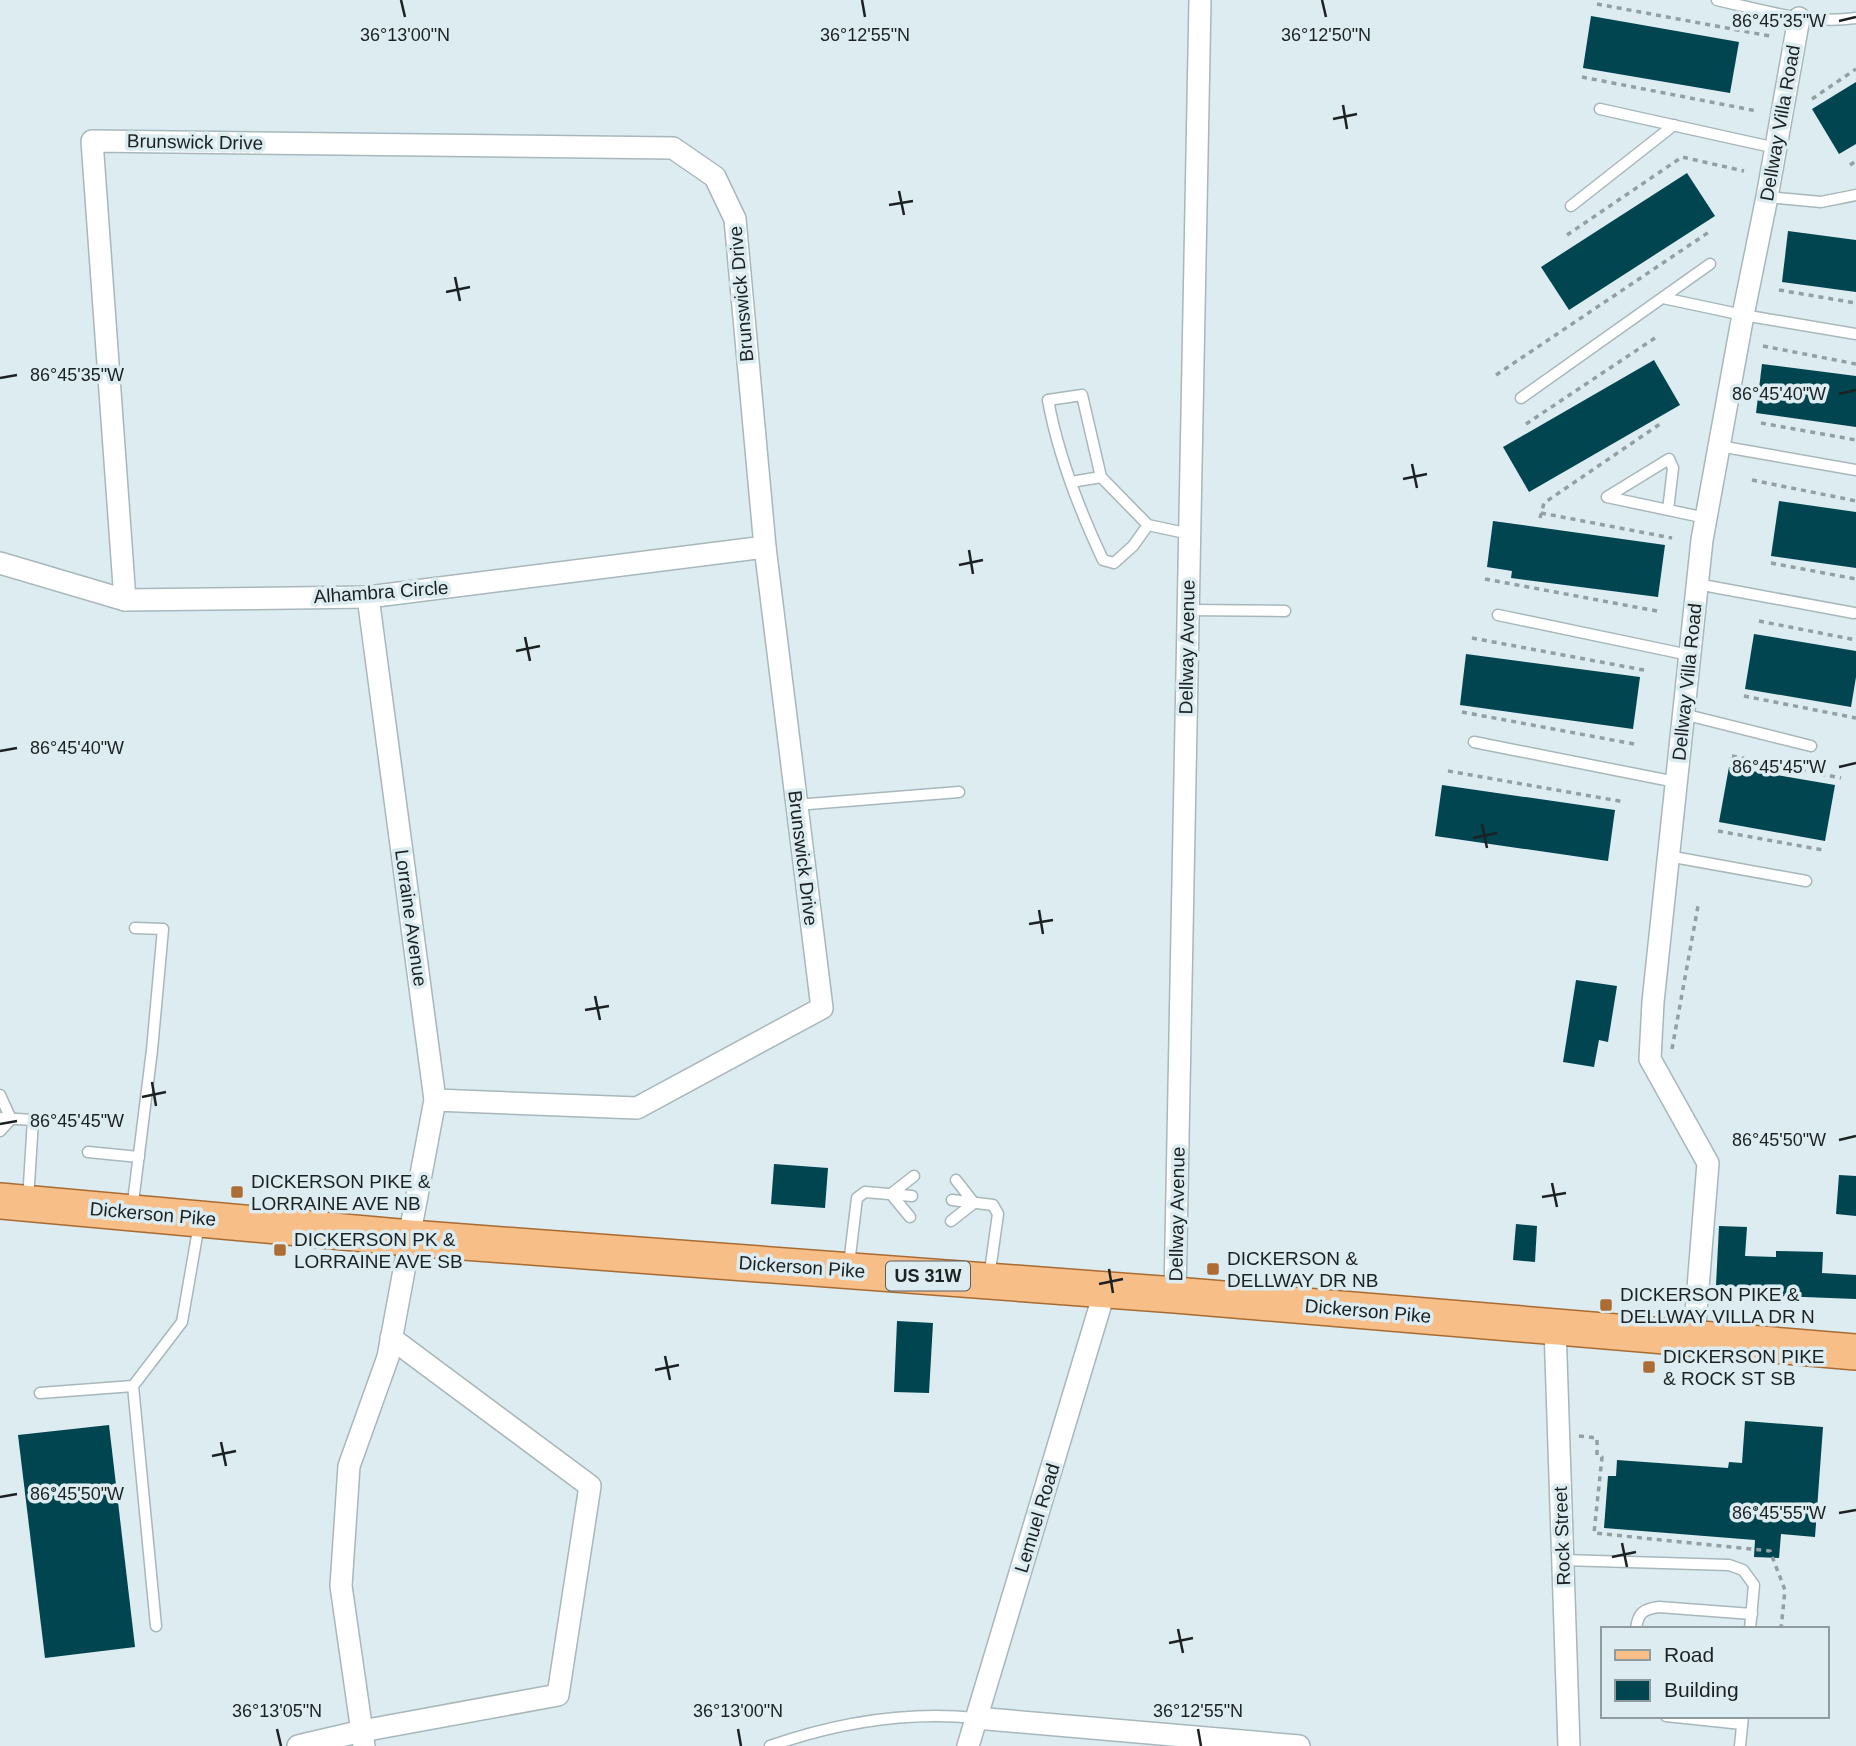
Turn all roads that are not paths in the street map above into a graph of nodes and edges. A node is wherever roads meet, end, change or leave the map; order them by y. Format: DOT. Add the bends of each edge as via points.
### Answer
graph roads {
  1 [pos="1200,0"];
  2 [pos="1717,0"];
  3 [pos="1799,18"];
  4 [pos="1856,18"];
  5 [pos="1600,109"];
  6 [pos="1674,125"];
  7 [pos="1776,148"];
  8 [pos="1856,195"];
  9 [pos="1768,197"];
  10 [pos="1571,206"];
  11 [pos="1710,264"];
  12 [pos="1663,298"];
  13 [pos="1743,315"];
  14 [pos="1856,334"];
  15 [pos="1521,398"];
  16 [pos="1719,446"];
  17 [pos="1856,470"];
  18 [pos="1101,477"];
  19 [pos="1071,482"];
  20 [pos="1668,510"];
  21 [pos="1706,518"];
  22 [pos="1148,525"];
  23 [pos="1189,534"];
  24 [pos="765,547"];
  25 [pos="0,563"];
  26 [pos="1697,584"];
  27 [pos="368,597"];
  28 [pos="125,600"];
  29 [pos="1188,610"];
  30 [pos="1284,611"];
  31 [pos="1854,613"];
  32 [pos="1498,615"];
  33 [pos="1689,655"];
  34 [pos="1683,714"];
  35 [pos="1474,742"];
  36 [pos="1811,746"];
  37 [pos="1676,782"];
  38 [pos="959,792"];
  39 [pos="796,805"];
  40 [pos="1668,856"];
  41 [pos="1806,881"];
  42 [pos="135,928"];
  43 [pos="0,1095"];
  44 [pos="435,1100"];
  45 [pos="6,1119"];
  46 [pos="0,1131"];
  47 [pos="88,1153"];
  48 [pos="139,1157"];
  49 [pos="914,1176"];
  50 [pos="956,1180"];
  51 [pos="891,1194"];
  52 [pos="912,1196"];
  53 [pos="952,1200"];
  54 [pos="14,1202"];
  55 [pos="974,1203"];
  56 [pos="132,1212"];
  57 [pos="910,1217"];
  58 [pos="200,1219"];
  59 [pos="951,1221"];
  60 [pos="410,1238"];
  61 [pos="848,1271"];
  62 [pos="989,1281"];
  63 [pos="1105,1290"];
  64 [pos="1175,1295"];
  65 [pos="1555,1327"];
  66 [pos="391,1338"];
  67 [pos="1694,1338"];
  68 [pos="1856,1352"];
  69 [pos="133,1386"];
  70 [pos="40,1393"];
  71 [pos="1563,1560"];
  72 [pos="1752,1615"];
  73 [pos="156,1626"];
  74 [pos="1636,1627"];
  75 [pos="1750,1627"];
  76 [pos="976,1718"];
  77 [pos="1704,1718"];
  78 [pos="1743,1720"];
  79 [pos="363,1739"];
  80 [pos="298,1746"];
  81 [pos="769,1746"];
  82 [pos="968,1746"];
  83 [pos="1299,1746"];
  84 [pos="1569,1746"];
  85 [pos="1741,1746"];
  1 -- 23 [label="street, Dellway Avenue"];
  2 -- 3 [label="lane"];
  3 -- 4 [label="lane"];
  3 -- 7 [label="street, Dellway Villa Road"];
  5 -- 6 [label="lane"];
  6 -- 7 [label="lane"];
  6 -- 10 [label="lane"];
  7 -- 9 [label="street, Dellway Villa Road"];
  8 -- 9 [label="lane" via="1821,202"];
  9 -- 13 [label="street, Dellway Villa Road"];
  11 -- 12 [label="lane"];
  12 -- 13 [label="lane"];
  12 -- 15 [label="lane"];
  13 -- 14 [label="lane"];
  13 -- 16 [label="street, Dellway Villa Road"];
  16 -- 17 [label="lane"];
  16 -- 21 [label="street, Dellway Villa Road"];
  18 -- 19 [label="lane"];
  18 -- 19 [label="lane" via="1082,395 1048,400"];
  18 -- 22 [label="lane"];
  19 -- 22 [label="lane" via="1103,560 1114,563"];
  20 -- 20 [label="lane" via="1656,508 1607,497 1669,459 1673,468"];
  20 -- 21 [label="lane"];
  21 -- 26 [label="street, Dellway Villa Road"];
  22 -- 23 [label="lane"];
  23 -- 29 [label="street, Dellway Avenue"];
  24 -- 27 [label="street, Alhambra Circle"];
  24 -- 28 [label="street, Brunswick Drive" via="735,219 715,177 673,148 92,141"];
  24 -- 39 [label="street, Brunswick Drive"];
  25 -- 28 [label="street, Alhambra Circle"];
  26 -- 31 [label="lane"];
  26 -- 33 [label="street, Dellway Villa Road"];
  27 -- 28 [label="street, Alhambra Circle"];
  27 -- 44 [label="street, Lorraine Avenue"];
  29 -- 30 [label="lane"];
  29 -- 64 [label="street, Dellway Avenue"];
  32 -- 33 [label="lane"];
  33 -- 34 [label="street, Dellway Villa Road"];
  34 -- 36 [label="lane"];
  34 -- 37 [label="street, Dellway Villa Road"];
  35 -- 37 [label="lane"];
  37 -- 40 [label="street, Dellway Villa Road"];
  38 -- 39 [label="lane"];
  39 -- 44 [label="street, Brunswick Drive" via="822,1008 637,1108"];
  40 -- 41 [label="lane"];
  40 -- 67 [label="street, Dellway Villa Road" via="1650,1059 1708,1163"];
  42 -- 48 [label="lane" via="163,929"];
  43 -- 45 [label="lane"];
  44 -- 60 [label="street, Lorraine Avenue"];
  45 -- 46 [label="lane"];
  45 -- 54 [label="lane" via="33,1120"];
  47 -- 48 [label="lane"];
  48 -- 56 [label="lane"];
  49 -- 51 [label="lane"];
  50 -- 55 [label="lane"];
  51 -- 52 [label="lane"];
  51 -- 57 [label="lane"];
  51 -- 61 [label="lane" via="865,1192 857,1199"];
  53 -- 55 [label="lane"];
  54 -- 56 [label="main road, Dickerson Pike / US 31W"];
  55 -- 59 [label="lane"];
  55 -- 62 [label="lane" via="993,1205 998,1214"];
  56 -- 58 [label="main road, Dickerson Pike / US 31W"];
  58 -- 60 [label="main road, Dickerson Pike / US 31W"];
  58 -- 69 [label="lane" via="182,1322"];
  60 -- 61 [label="main road, Dickerson Pike / US 31W"];
  60 -- 66 [label="street, Lorraine Avenue"];
  61 -- 62 [label="main road, Dickerson Pike / US 31W"];
  62 -- 63 [label="main road, Dickerson Pike / US 31W"];
  63 -- 64 [label="main road, Dickerson Pike / US 31W"];
  63 -- 76 [label="street, Lemuel Road"];
  64 -- 65 [label="main road, Dickerson Pike / US 31W"];
  65 -- 67 [label="main road, Dickerson Pike / US 31W"];
  65 -- 71 [label="street, Rock Street"];
  66 -- 79 [label="street, Lorraine Avenue" via="349,1466 341,1586"];
  66 -- 79 [label="street" via="590,1486 558,1696"];
  67 -- 68 [label="main road, Dickerson Pike / US 31W"];
  69 -- 70 [label="lane"];
  69 -- 73 [label="lane"];
  71 -- 72 [label="lane" via="1729,1565 1743,1570 1754,1586"];
  71 -- 84 [label="street, Rock Street"];
  72 -- 74 [label="lane" via="1649,1608 1637,1617"];
  72 -- 75 [label="lane"];
  76 -- 81 [label="lane" via="923,1715 878,1719"];
  76 -- 82 [label="street, Lemuel Road"];
  76 -- 83 [label="street"];
  77 -- 78 [label="lane"];
  78 -- 85 [label="lane"];
  79 -- 80 [label="street"];
}
